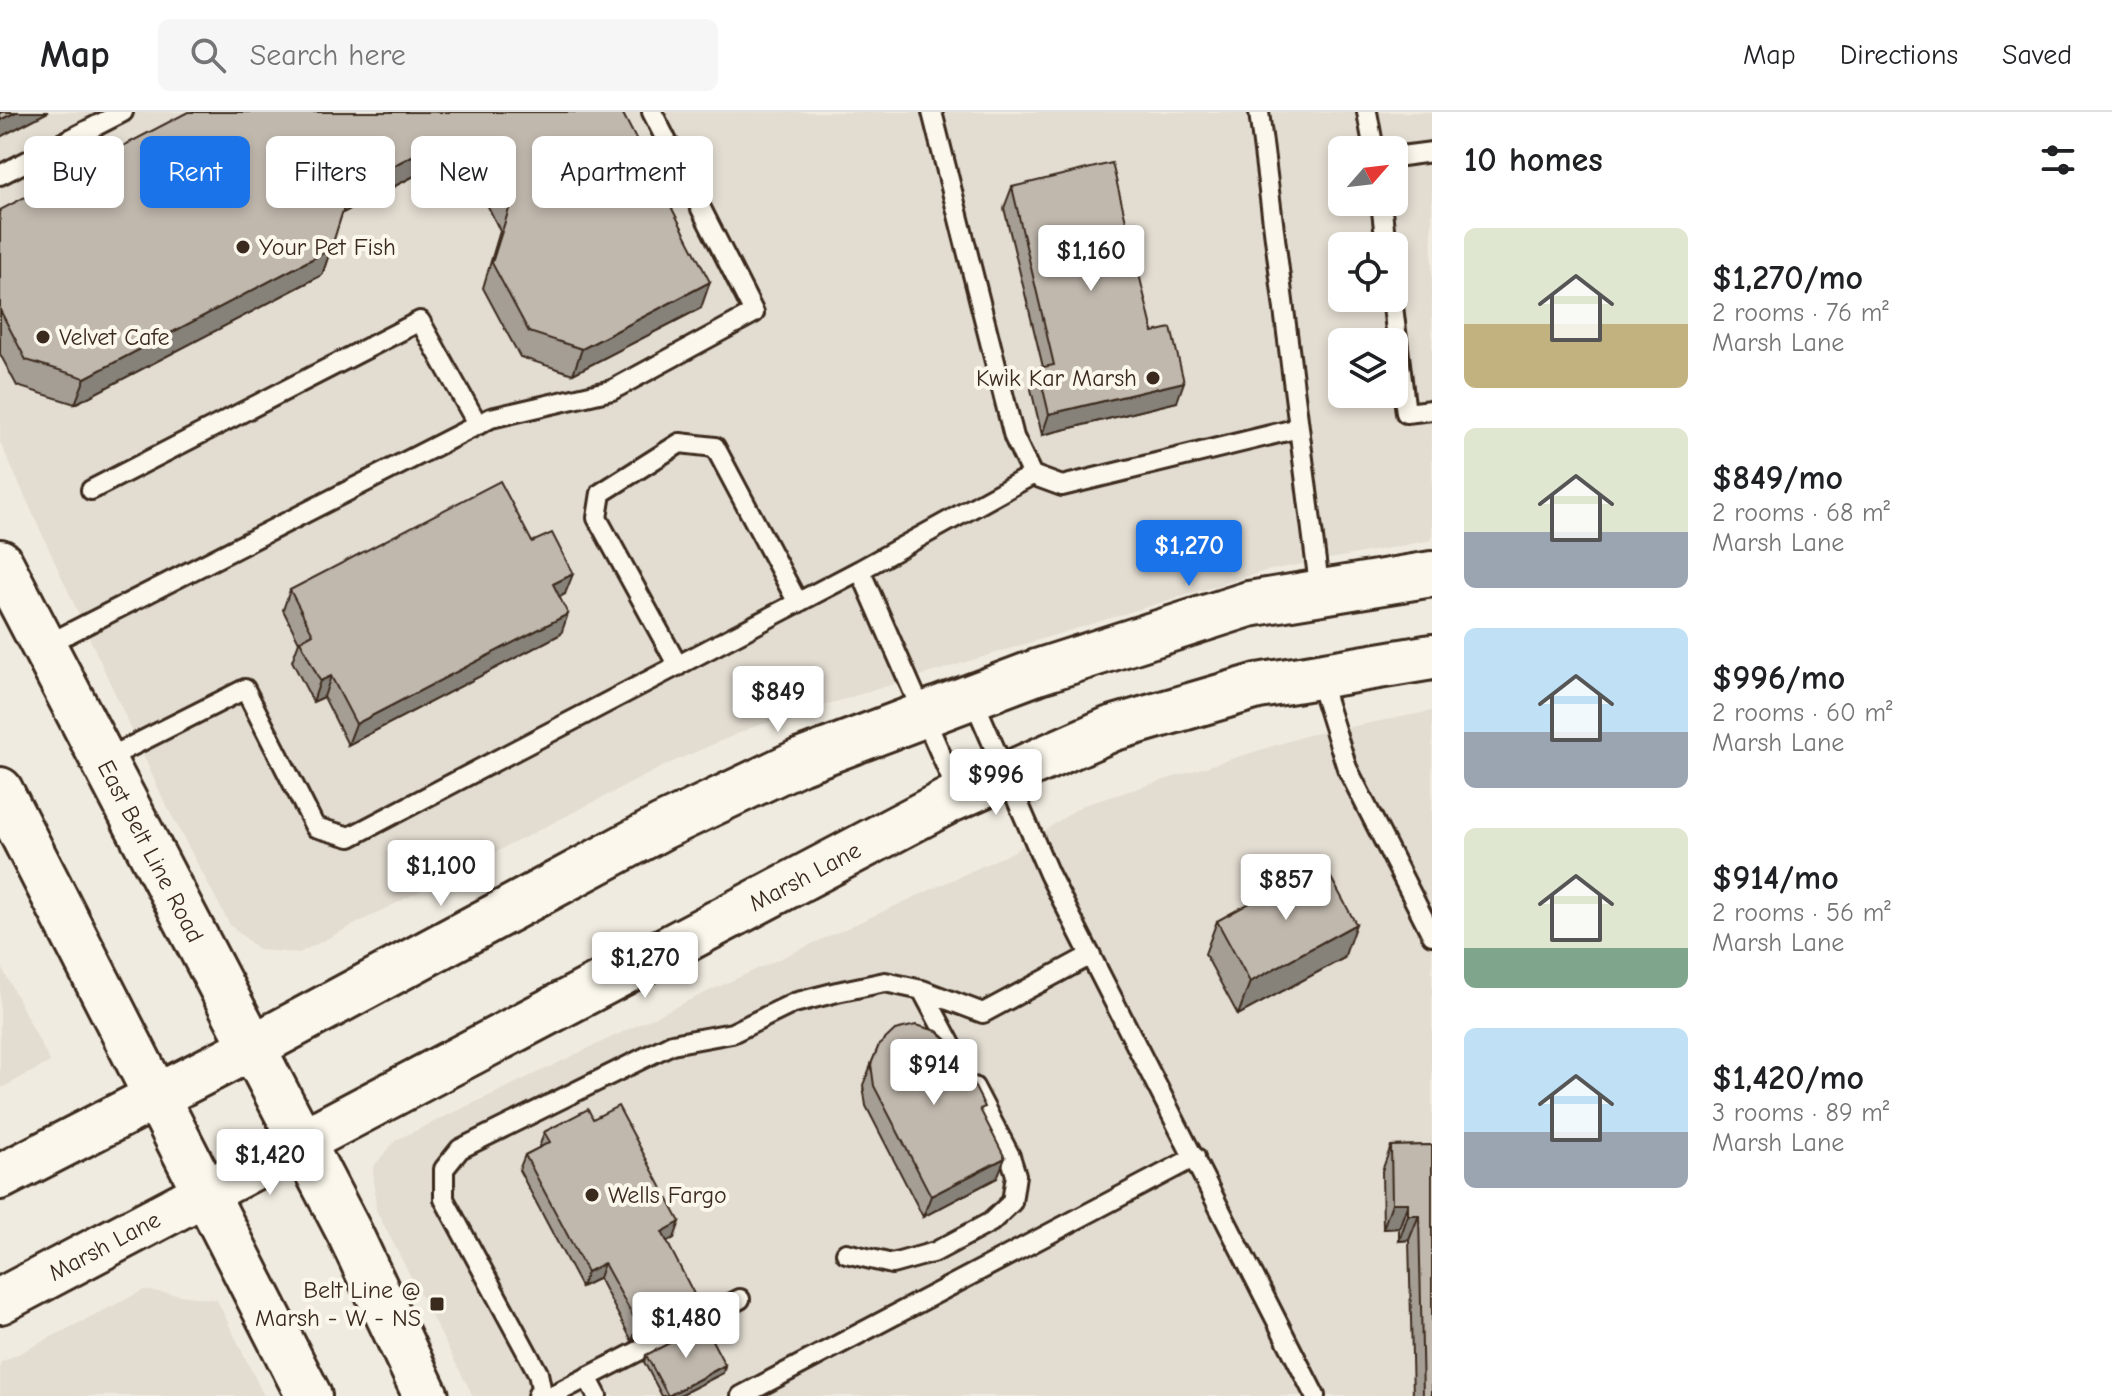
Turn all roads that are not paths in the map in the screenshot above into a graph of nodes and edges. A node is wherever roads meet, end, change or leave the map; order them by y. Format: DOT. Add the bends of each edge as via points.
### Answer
graph roads {
  1 [pos="123,112"];
  2 [pos="652,112"];
  3 [pos="932,112"];
  4 [pos="1259,112"];
  5 [pos="1367,112"];
  6 [pos="1371,136"];
  7 [pos="1432,152"];
  8 [pos="1408,155"];
  9 [pos="0,175"];
  10 [pos="1394,312"];
  11 [pos="1432,410"];
  12 [pos="478,425"];
  13 [pos="1299,428"];
  14 [pos="1032,475"];
  15 [pos="91,490"];
  16 [pos="0,562"];
  17 [pos="860,570"];
  18 [pos="1432,574"];
  19 [pos="1320,593"];
  20 [pos="798,603"];
  21 [pos="44,646"];
  22 [pos="1432,657"];
  23 [pos="678,666"];
  24 [pos="1318,676"];
  25 [pos="972,696"];
  26 [pos="925,714"];
  27 [pos="104,760"];
  28 [pos="1005,776"];
  29 [pos="0,790"];
  30 [pos="959,796"];
  31 [pos="1432,935"];
  32 [pos="1091,955"];
  33 [pos="922,990"];
  34 [pos="251,1048"];
  35 [pos="155,1095"];
  36 [pos="301,1141"];
  37 [pos="1195,1157"];
  38 [pos="0,1177"];
  39 [pos="206,1194"];
  40 [pos="846,1253"];
  41 [pos="740,1299"];
  42 [pos="0,1301"];
  43 [pos="587,1377"];
  44 [pos="309,1396"];
  45 [pos="426,1396"];
  46 [pos="537,1396"];
  47 [pos="551,1396"];
  48 [pos="597,1396"];
  49 [pos="741,1396"];
  50 [pos="1315,1396"];
  1 -- 9 [label="lane"];
  2 -- 12 [label="lane" via="754,313 612,390"];
  3 -- 14 [label="lane" via="1014,437"];
  4 -- 13 [label="lane"];
  5 -- 6 [label="lane"];
  7 -- 8 [label="lane"];
  10 -- 11 [label="lane" via="1406,413"];
  12 -- 15 [label="lane" via="420,321"];
  12 -- 21 [label="lane"];
  13 -- 14 [label="lane" via="1062,486"];
  13 -- 19 [label="lane"];
  14 -- 17 [label="lane"];
  16 -- 21 [label="main road, East Belt Line Road"];
  17 -- 20 [label="lane"];
  17 -- 26 [label="lane"];
  18 -- 19 [label="main road"];
  19 -- 25 [label="main road" via="1249,604"];
  20 -- 23 [label="lane"];
  20 -- 23 [label="lane" via="715,447 680,443 601,493 597,518"];
  21 -- 27 [label="main road, East Belt Line Road"];
  22 -- 24 [label="main road, Marsh Lane"];
  23 -- 27 [label="lane" via="350,837 315,827 245,689"];
  24 -- 28 [label="main road, Marsh Lane" via="1258,686 1111,729"];
  24 -- 31 [label="lane" via="1347,768"];
  25 -- 26 [label="main road"];
  25 -- 28 [label="lane"];
  26 -- 30 [label="lane"];
  26 -- 34 [label="main road" via="799,762 662,827"];
  27 -- 34 [label="main road, East Belt Line Road"];
  28 -- 30 [label="main road, Marsh Lane"];
  28 -- 32 [label="lane"];
  29 -- 35 [label="main road"];
  30 -- 36 [label="main road, Marsh Lane"];
  32 -- 33 [label="lane" via="983,1013"];
  32 -- 37 [label="lane"];
  33 -- 40 [label="lane" via="1010,1156 1016,1175 1012,1202 991,1222 921,1256 892,1264"];
  33 -- 46 [label="lane" via="885,982 837,992 794,1003 732,1033 672,1044 460,1149 444,1169 444,1199 538,1373"];
  34 -- 35 [label="main road"];
  34 -- 36 [label="main road, East Belt Line Road"];
  35 -- 38 [label="main road"];
  35 -- 39 [label="main road"];
  36 -- 39 [label="main road, Marsh Lane"];
  36 -- 45 [label="main road, East Belt Line Road"];
  37 -- 49 [label="lane"];
  37 -- 50 [label="lane"];
  39 -- 42 [label="main road, Marsh Lane"];
  39 -- 44 [label="main road"];
  41 -- 43 [label="lane"];
  43 -- 47 [label="lane"];
  43 -- 48 [label="lane"];
}
